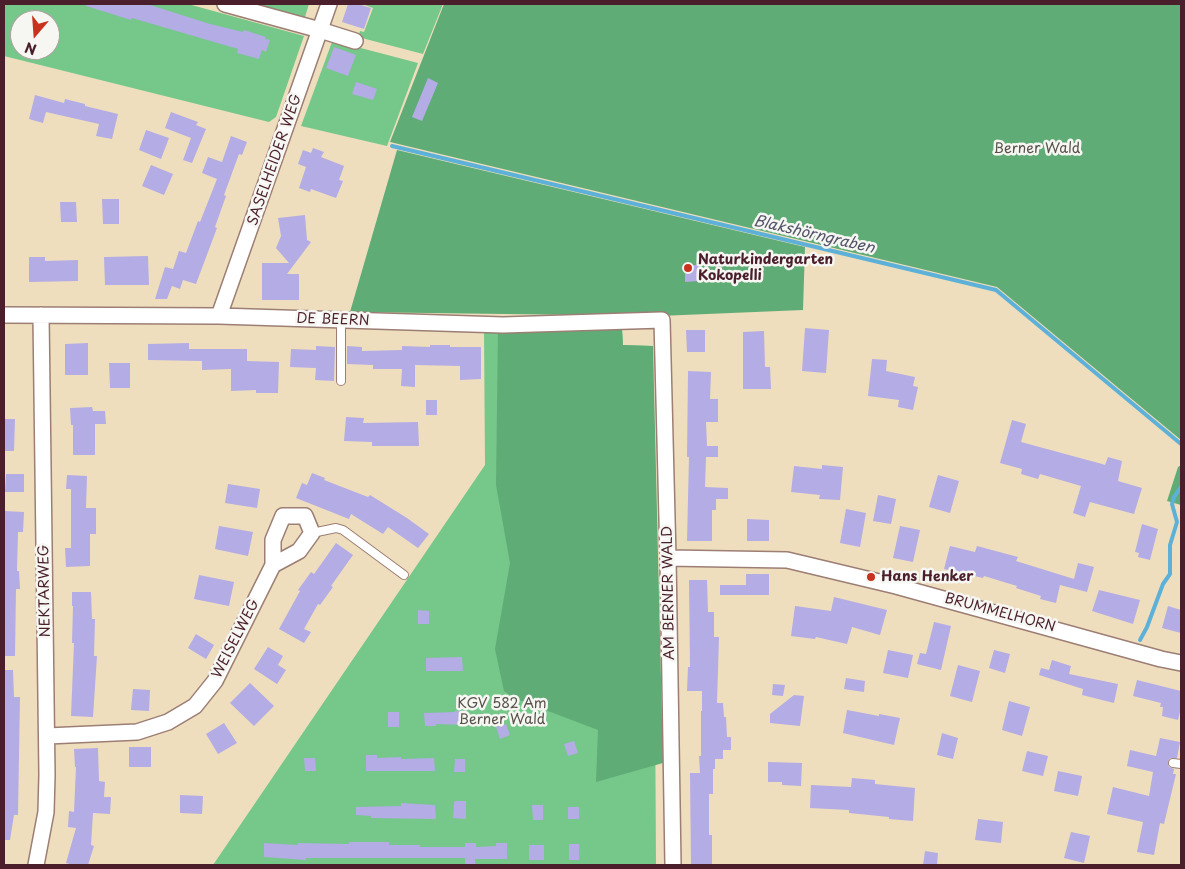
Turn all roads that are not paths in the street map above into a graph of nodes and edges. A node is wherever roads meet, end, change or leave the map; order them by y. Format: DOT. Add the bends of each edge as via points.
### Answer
graph roads {
  1 [pos="225,4"];
  2 [pos="329,4"];
  3 [pos="320,30"];
  4 [pos="355,41"];
  5 [pos="4,315"];
  6 [pos="41,315"];
  7 [pos="219,316"];
  8 [pos="341,320"];
  9 [pos="662,320"];
  10 [pos="341,381"];
  11 [pos="312,533"];
  12 [pos="668,558"];
  13 [pos="273,565"];
  14 [pos="404,574"];
  15 [pos="1181,663"];
  16 [pos="47,736"];
  17 [pos="36,865"];
  18 [pos="673,865"];
  1 -- 3 [label="street"];
  2 -- 3 [label="street, SASELHEIDER WEG"];
  3 -- 4 [label="street"];
  3 -- 7 [label="street, SASELHEIDER WEG"];
  5 -- 6 [label="street, DE BEERN"];
  6 -- 7 [label="street, DE BEERN"];
  6 -- 16 [label="street, NEKTARWEG"];
  7 -- 8 [label="street, DE BEERN"];
  8 -- 9 [label="street, DE BEERN" via="503,325"];
  8 -- 10 [label="lane"];
  9 -- 12 [label="street, AM BERNER WALD"];
  11 -- 13 [label="street" via="299,551"];
  11 -- 13 [label="street, WEISELWEG" via="305,516 283,516 272,540"];
  11 -- 14 [label="lane" via="336,528 343,530"];
  12 -- 15 [label="street, BRUMMELHORN" via="787,560 922,592"];
  12 -- 18 [label="street, AM BERNER WALD"];
  13 -- 16 [label="street, WEISELWEG" via="215,681 195,706 168,722 137,732"];
  16 -- 17 [label="street, NEKTARWEG" via="46,812"];
}
